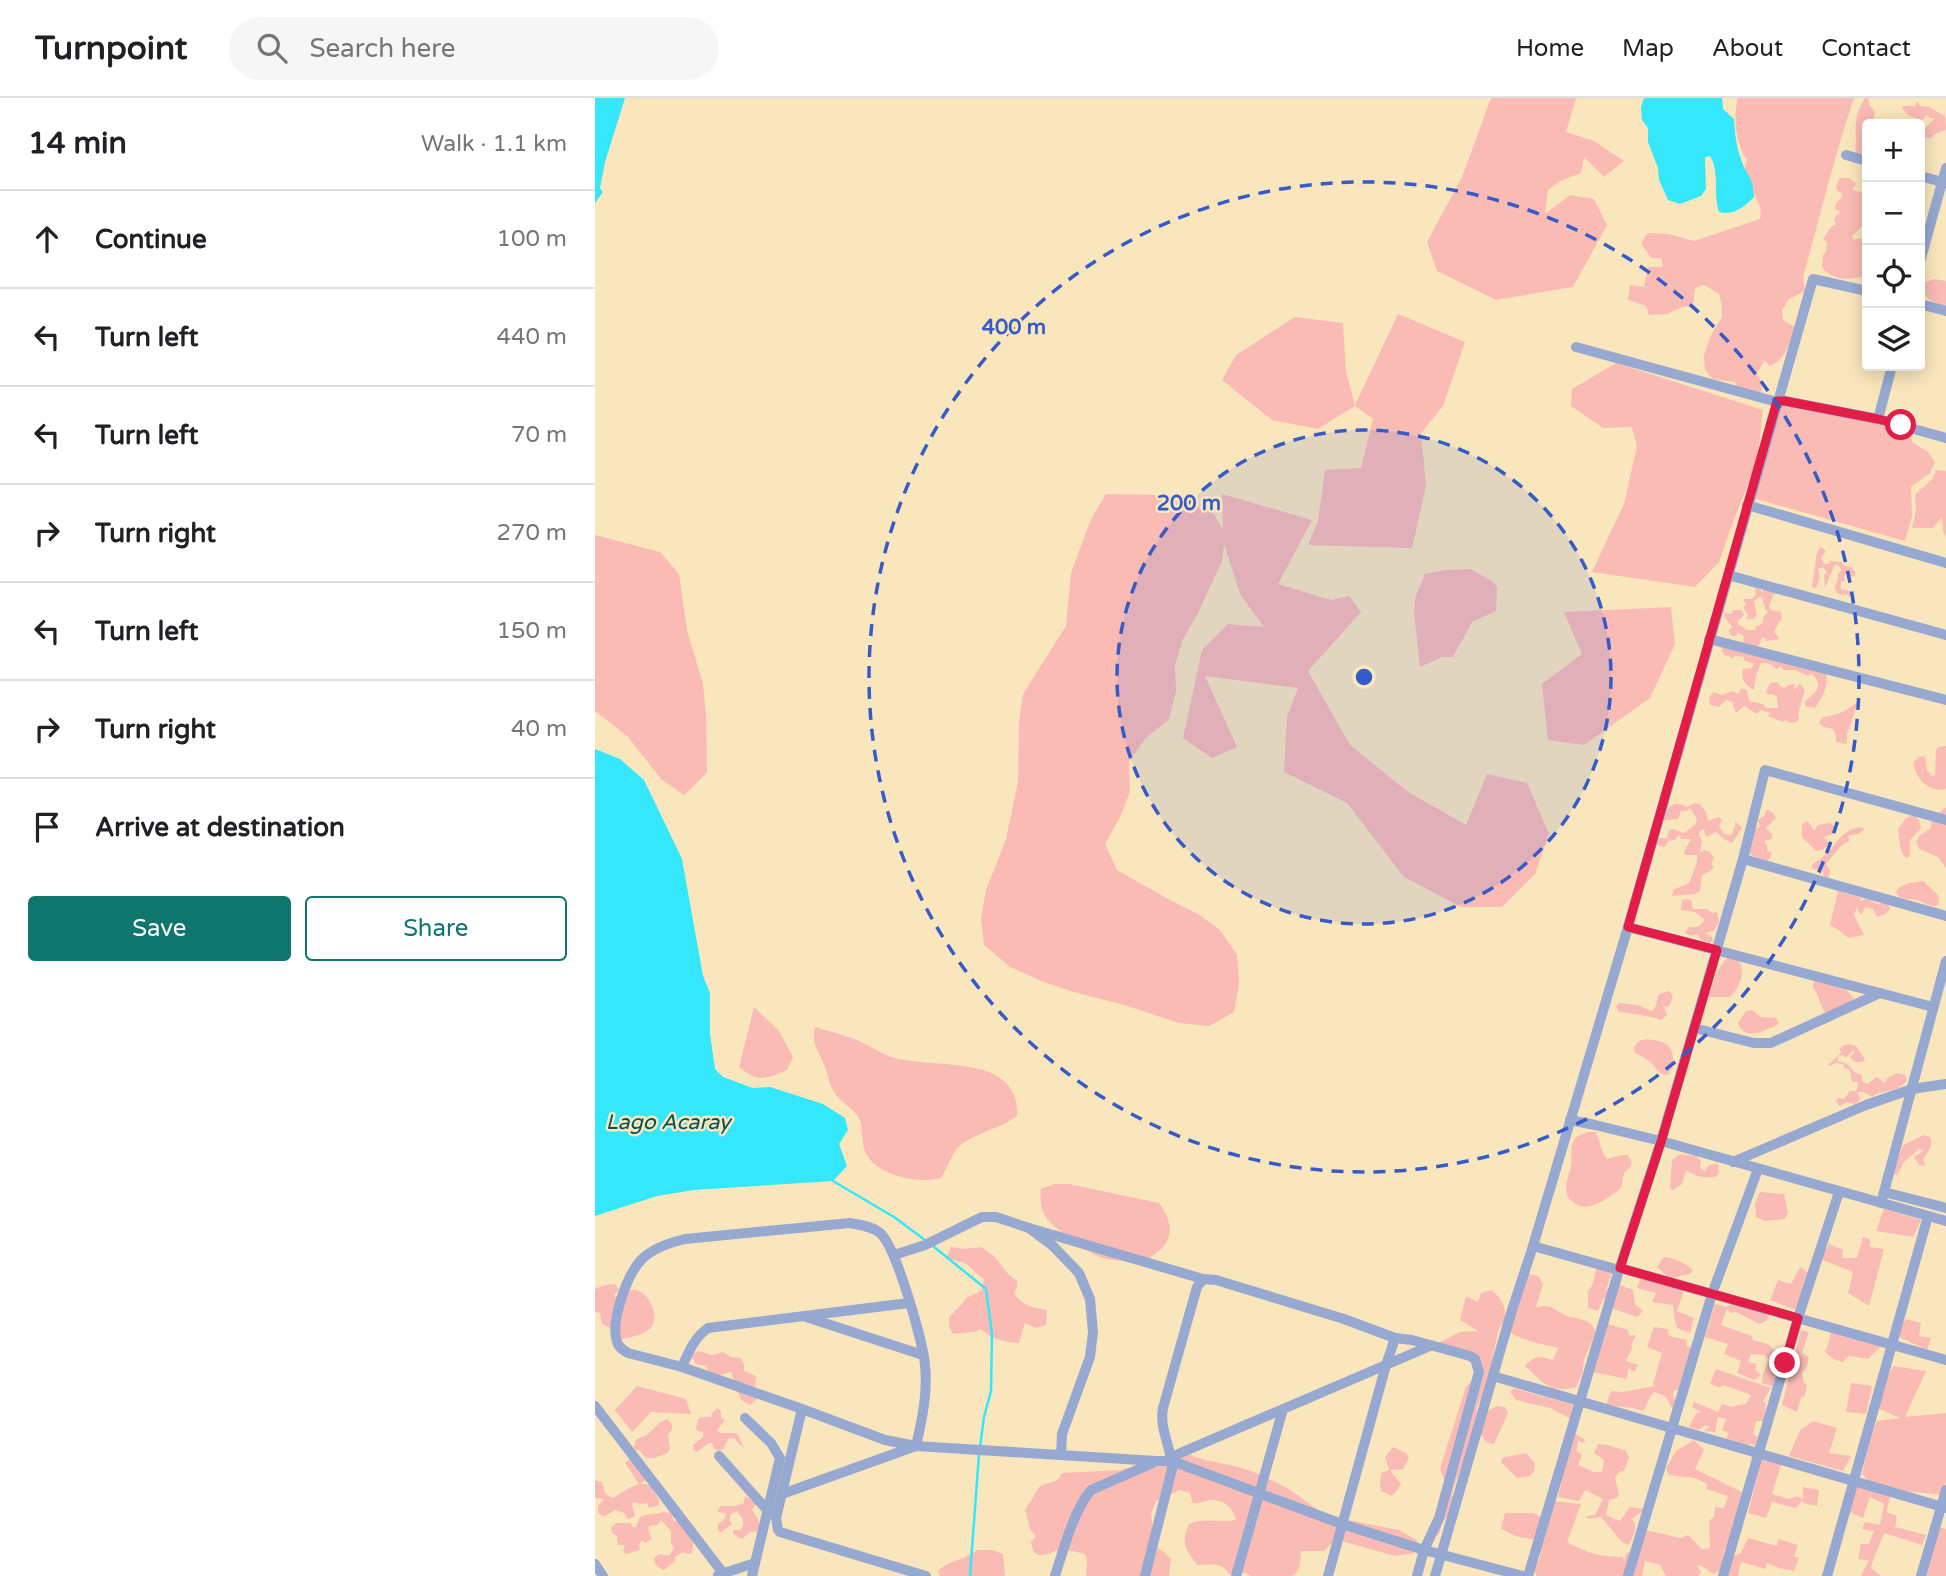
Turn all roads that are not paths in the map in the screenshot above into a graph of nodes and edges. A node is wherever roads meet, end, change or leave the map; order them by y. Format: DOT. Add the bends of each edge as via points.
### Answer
graph roads {
  1 [pos="1846,155"];
  2 [pos="1862,160"];
  3 [pos="1946,168"];
  4 [pos="1925,177"];
  5 [pos="1944,182"];
  6 [pos="1925,245"];
  7 [pos="1862,290"];
  8 [pos="1925,305"];
  9 [pos="1946,311"];
  10 [pos="1576,347"];
  11 [pos="1891,371"];
  12 [pos="1777,401"];
  13 [pos="1878,419"];
  14 [pos="1946,438"];
  15 [pos="1747,505"];
  16 [pos="1946,563"];
  17 [pos="1728,575"];
  18 [pos="1946,635"];
  19 [pos="1709,639"];
  20 [pos="1946,700"];
  21 [pos="1946,820"];
  22 [pos="1743,859"];
  23 [pos="1946,916"];
  24 [pos="1628,927"];
  25 [pos="1717,950"];
  26 [pos="1946,961"];
  27 [pos="1880,993"];
  28 [pos="1933,1007"];
  29 [pos="1694,1028"];
  30 [pos="1946,1084"];
  31 [pos="1912,1089"];
  32 [pos="1570,1120"];
  33 [pos="1661,1142"];
  34 [pos="1733,1162"];
  35 [pos="1758,1169"];
  36 [pos="1839,1192"];
  37 [pos="1883,1198"];
  38 [pos="1946,1208"];
  39 [pos="1928,1216"];
  40 [pos="1946,1221"];
  41 [pos="1029,1228"];
  42 [pos="1534,1246"];
  43 [pos="894,1255"];
  44 [pos="1619,1269"];
  45 [pos="1203,1279"];
  46 [pos="1712,1294"];
  47 [pos="909,1303"];
  48 [pos="802,1316"];
  49 [pos="1798,1318"];
  50 [pos="1395,1338"];
  51 [pos="1892,1345"];
  52 [pos="1430,1346"];
  53 [pos="923,1355"];
  54 [pos="1946,1360"];
  55 [pos="1386,1365"];
  56 [pos="682,1367"];
  57 [pos="1493,1376"];
  58 [pos="1580,1401"];
  59 [pos="595,1406"];
  60 [pos="802,1409"];
  61 [pos="1283,1409"];
  62 [pos="745,1418"];
  63 [pos="1672,1428"];
  64 [pos="916,1446"];
  65 [pos="1759,1454"];
  66 [pos="1061,1455"];
  67 [pos="719,1456"];
  68 [pos="1171,1459"];
  69 [pos="1156,1461"];
  70 [pos="1854,1481"];
  71 [pos="1946,1490"];
  72 [pos="1258,1493"];
  73 [pos="782,1494"];
  74 [pos="1944,1508"];
  75 [pos="768,1511"];
  76 [pos="1342,1524"];
  77 [pos="1424,1550"];
  78 [pos="1442,1554"];
  79 [pos="755,1563"];
  80 [pos="595,1564"];
  81 [pos="722,1575"];
  82 [pos="603,1576"];
  83 [pos="752,1576"];
  84 [pos="926,1576"];
  85 [pos="1055,1576"];
  86 [pos="1145,1576"];
  87 [pos="1236,1576"];
  88 [pos="1328,1576"];
  89 [pos="1417,1576"];
  90 [pos="1435,1576"];
  91 [pos="1526,1576"];
  92 [pos="1628,1576"];
  93 [pos="1723,1576"];
  94 [pos="1827,1576"];
  95 [pos="1921,1576"];
  1 -- 2 [label="street"];
  3 -- 5 [label="street"];
  4 -- 5 [label="street"];
  5 -- 6 [label="street"];
  7 -- 12 [label="street" via="1813,279"];
  8 -- 9 [label="street"];
  10 -- 12 [label="street"];
  11 -- 13 [label="street"];
  12 -- 13 [label="street"];
  12 -- 15 [label="street"];
  13 -- 14 [label="street"];
  15 -- 16 [label="street"];
  15 -- 17 [label="street"];
  17 -- 18 [label="street"];
  17 -- 19 [label="street"];
  19 -- 20 [label="street"];
  19 -- 24 [label="street"];
  21 -- 22 [label="street" via="1765,770"];
  22 -- 23 [label="street"];
  22 -- 25 [label="street"];
  24 -- 25 [label="street"];
  24 -- 32 [label="street"];
  25 -- 27 [label="street"];
  25 -- 29 [label="street"];
  26 -- 28 [label="street"];
  27 -- 28 [label="street"];
  27 -- 29 [label="street" via="1771,1043"];
  28 -- 31 [label="street"];
  29 -- 33 [label="street"];
  30 -- 31 [label="street"];
  31 -- 34 [label="street"];
  31 -- 37 [label="street"];
  32 -- 33 [label="street"];
  32 -- 42 [label="street"];
  33 -- 34 [label="street"];
  33 -- 44 [label="street"];
  34 -- 35 [label="street"];
  35 -- 36 [label="street"];
  35 -- 46 [label="street"];
  36 -- 37 [label="street"];
  36 -- 49 [label="street"];
  37 -- 38 [label="street"];
  37 -- 39 [label="street"];
  39 -- 40 [label="street"];
  39 -- 51 [label="street"];
  41 -- 43 [label="street" via="986,1216"];
  41 -- 45 [label="street"];
  41 -- 66 [label="street" via="1079,1273 1090,1299 1090,1357 1062,1434"];
  42 -- 44 [label="street"];
  42 -- 57 [label="street"];
  43 -- 47 [label="street"];
  43 -- 56 [label="street" via="881,1234 850,1223 664,1244 642,1259 632,1273 615,1331 622,1350"];
  44 -- 46 [label="street"];
  44 -- 58 [label="street"];
  45 -- 50 [label="street" via="1344,1318"];
  45 -- 68 [label="street" via="1161,1418"];
  46 -- 49 [label="street"];
  46 -- 63 [label="street"];
  47 -- 48 [label="street"];
  47 -- 53 [label="street"];
  48 -- 53 [label="street"];
  48 -- 56 [label="street" via="708,1328 690,1347"];
  49 -- 51 [label="street"];
  49 -- 65 [label="street"];
  50 -- 52 [label="street"];
  50 -- 55 [label="street"];
  51 -- 54 [label="street"];
  51 -- 70 [label="street"];
  52 -- 55 [label="street"];
  52 -- 77 [label="street" via="1470,1356 1479,1371 1439,1518"];
  53 -- 64 [label="street" via="925,1391"];
  55 -- 61 [label="street"];
  55 -- 76 [label="street"];
  56 -- 60 [label="street"];
  57 -- 58 [label="street"];
  57 -- 78 [label="street"];
  58 -- 63 [label="street"];
  58 -- 91 [label="street"];
  59 -- 81 [label="street"];
  60 -- 64 [label="street" via="885,1440"];
  60 -- 73 [label="street"];
  61 -- 68 [label="street"];
  61 -- 72 [label="street"];
  62 -- 75 [label="street" via="780,1458"];
  63 -- 65 [label="street"];
  63 -- 92 [label="street"];
  64 -- 66 [label="street"];
  64 -- 73 [label="street"];
  65 -- 70 [label="street"];
  65 -- 93 [label="street"];
  66 -- 69 [label="street"];
  67 -- 75 [label="street"];
  68 -- 69 [label="street"];
  68 -- 72 [label="street"];
  68 -- 86 [label="street"];
  69 -- 85 [label="street" via="1091,1490 1070,1530"];
  70 -- 74 [label="street"];
  70 -- 94 [label="street"];
  71 -- 74 [label="street"];
  72 -- 76 [label="street"];
  72 -- 87 [label="street"];
  73 -- 84 [label="street" via="776,1518 781,1532"];
  74 -- 95 [label="street"];
  75 -- 79 [label="street"];
  76 -- 77 [label="street"];
  76 -- 88 [label="street"];
  77 -- 78 [label="street"];
  77 -- 89 [label="street"];
  78 -- 90 [label="street"];
  78 -- 91 [label="street"];
  79 -- 81 [label="street"];
  79 -- 83 [label="street"];
  80 -- 82 [label="street"];
}
